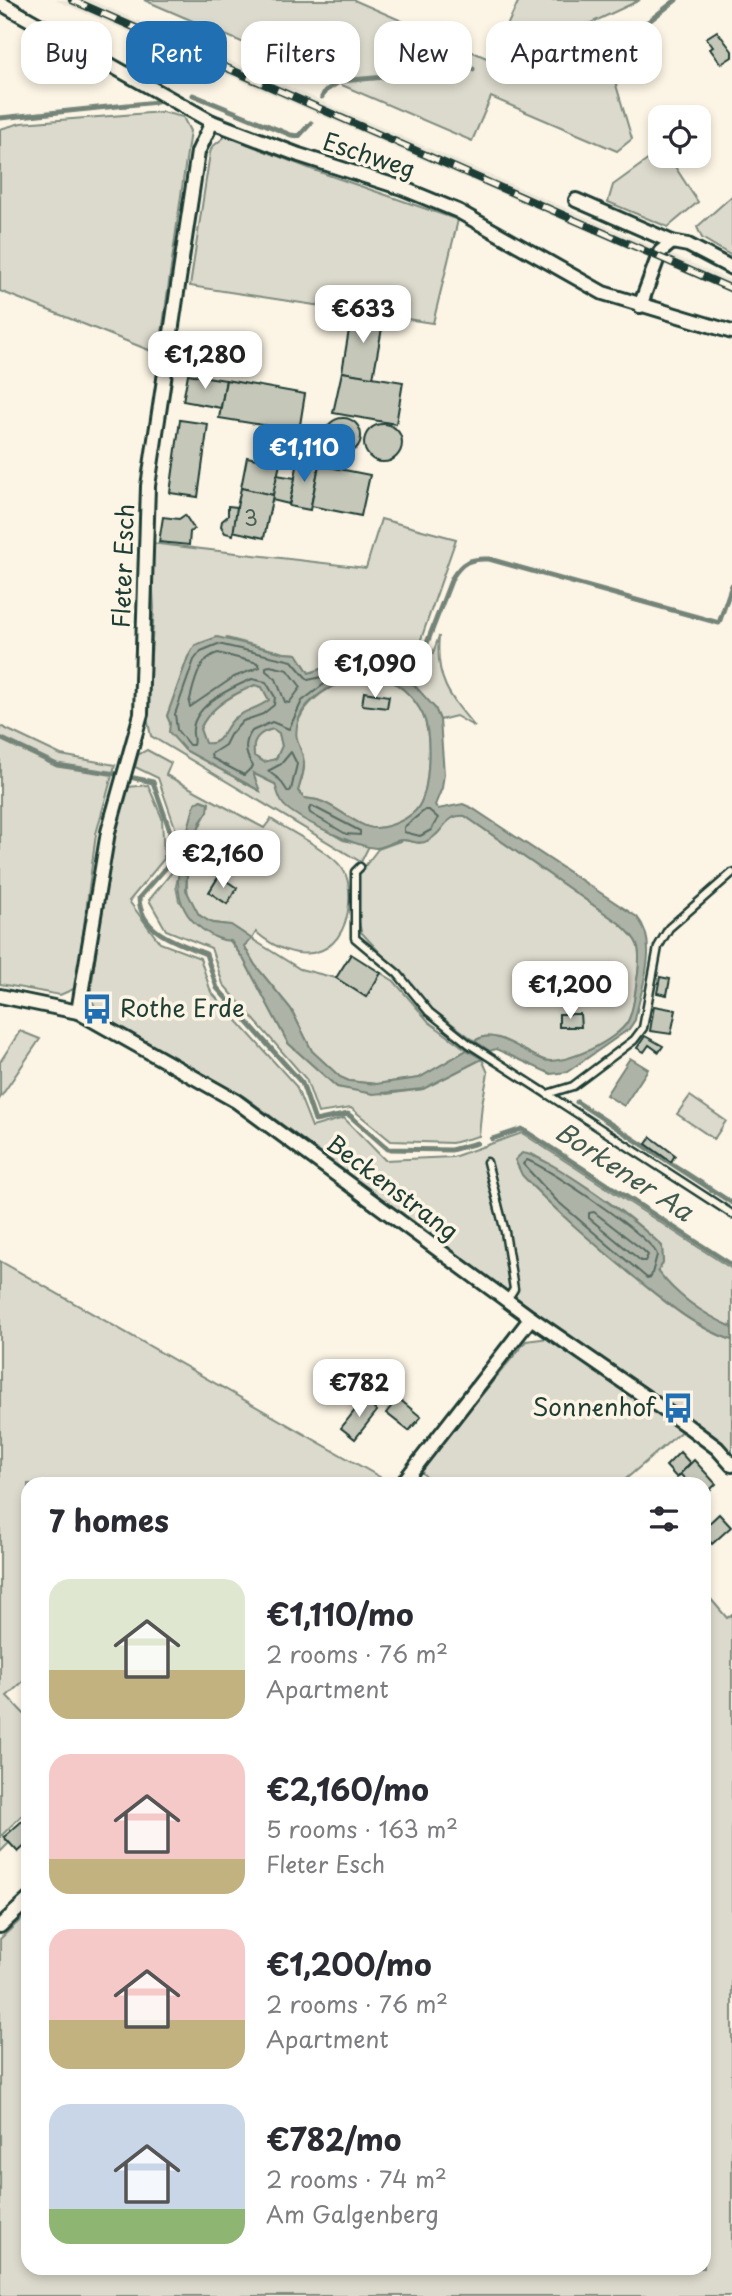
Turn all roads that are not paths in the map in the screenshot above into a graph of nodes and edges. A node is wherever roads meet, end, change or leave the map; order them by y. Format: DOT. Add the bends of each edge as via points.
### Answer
graph roads {
  1 [pos="0,3"];
  2 [pos="212,122"];
  3 [pos="576,200"];
  4 [pos="672,242"];
  5 [pos="732,268"];
  6 [pos="640,306"];
  7 [pos="732,332"];
  8 [pos="360,867"];
  9 [pos="732,873"];
  10 [pos="0,996"];
  11 [pos="78,1012"];
  12 [pos="547,1094"];
  13 [pos="487,1162"];
  14 [pos="732,1214"];
  15 [pos="506,1300"];
  16 [pos="531,1318"];
  17 [pos="732,1465"];
  18 [pos="407,1477"];
  19 [pos="21,1906"];
  20 [pos="0,1926"];
  1 -- 2 [label="street, Eschweg"];
  2 -- 6 [label="street, Eschweg" via="458,211 591,288"];
  2 -- 11 [label="street, Fleter Esch" via="198,152 148,486 141,714 108,832"];
  3 -- 4 [label="street"];
  4 -- 5 [label="street" via="688,245"];
  4 -- 6 [label="street" via="660,252"];
  6 -- 7 [label="street, Eschweg"];
  8 -- 12 [label="lane" via="355,872 355,938 398,974 429,1012"];
  9 -- 12 [label="lane" via="669,928 658,947 643,1027 634,1040 573,1086"];
  10 -- 11 [label="street, Beckenstrang"];
  11 -- 15 [label="street, Beckenstrang" via="236,1101"];
  12 -- 14 [label="lane"];
  13 -- 15 [label="lane" via="514,1289"];
  15 -- 16 [label="street, Beckenstrang"];
  16 -- 17 [label="street, Beckenstrang" via="689,1427"];
  16 -- 18 [label="street"];
  19 -- 20 [label="street"];
}
